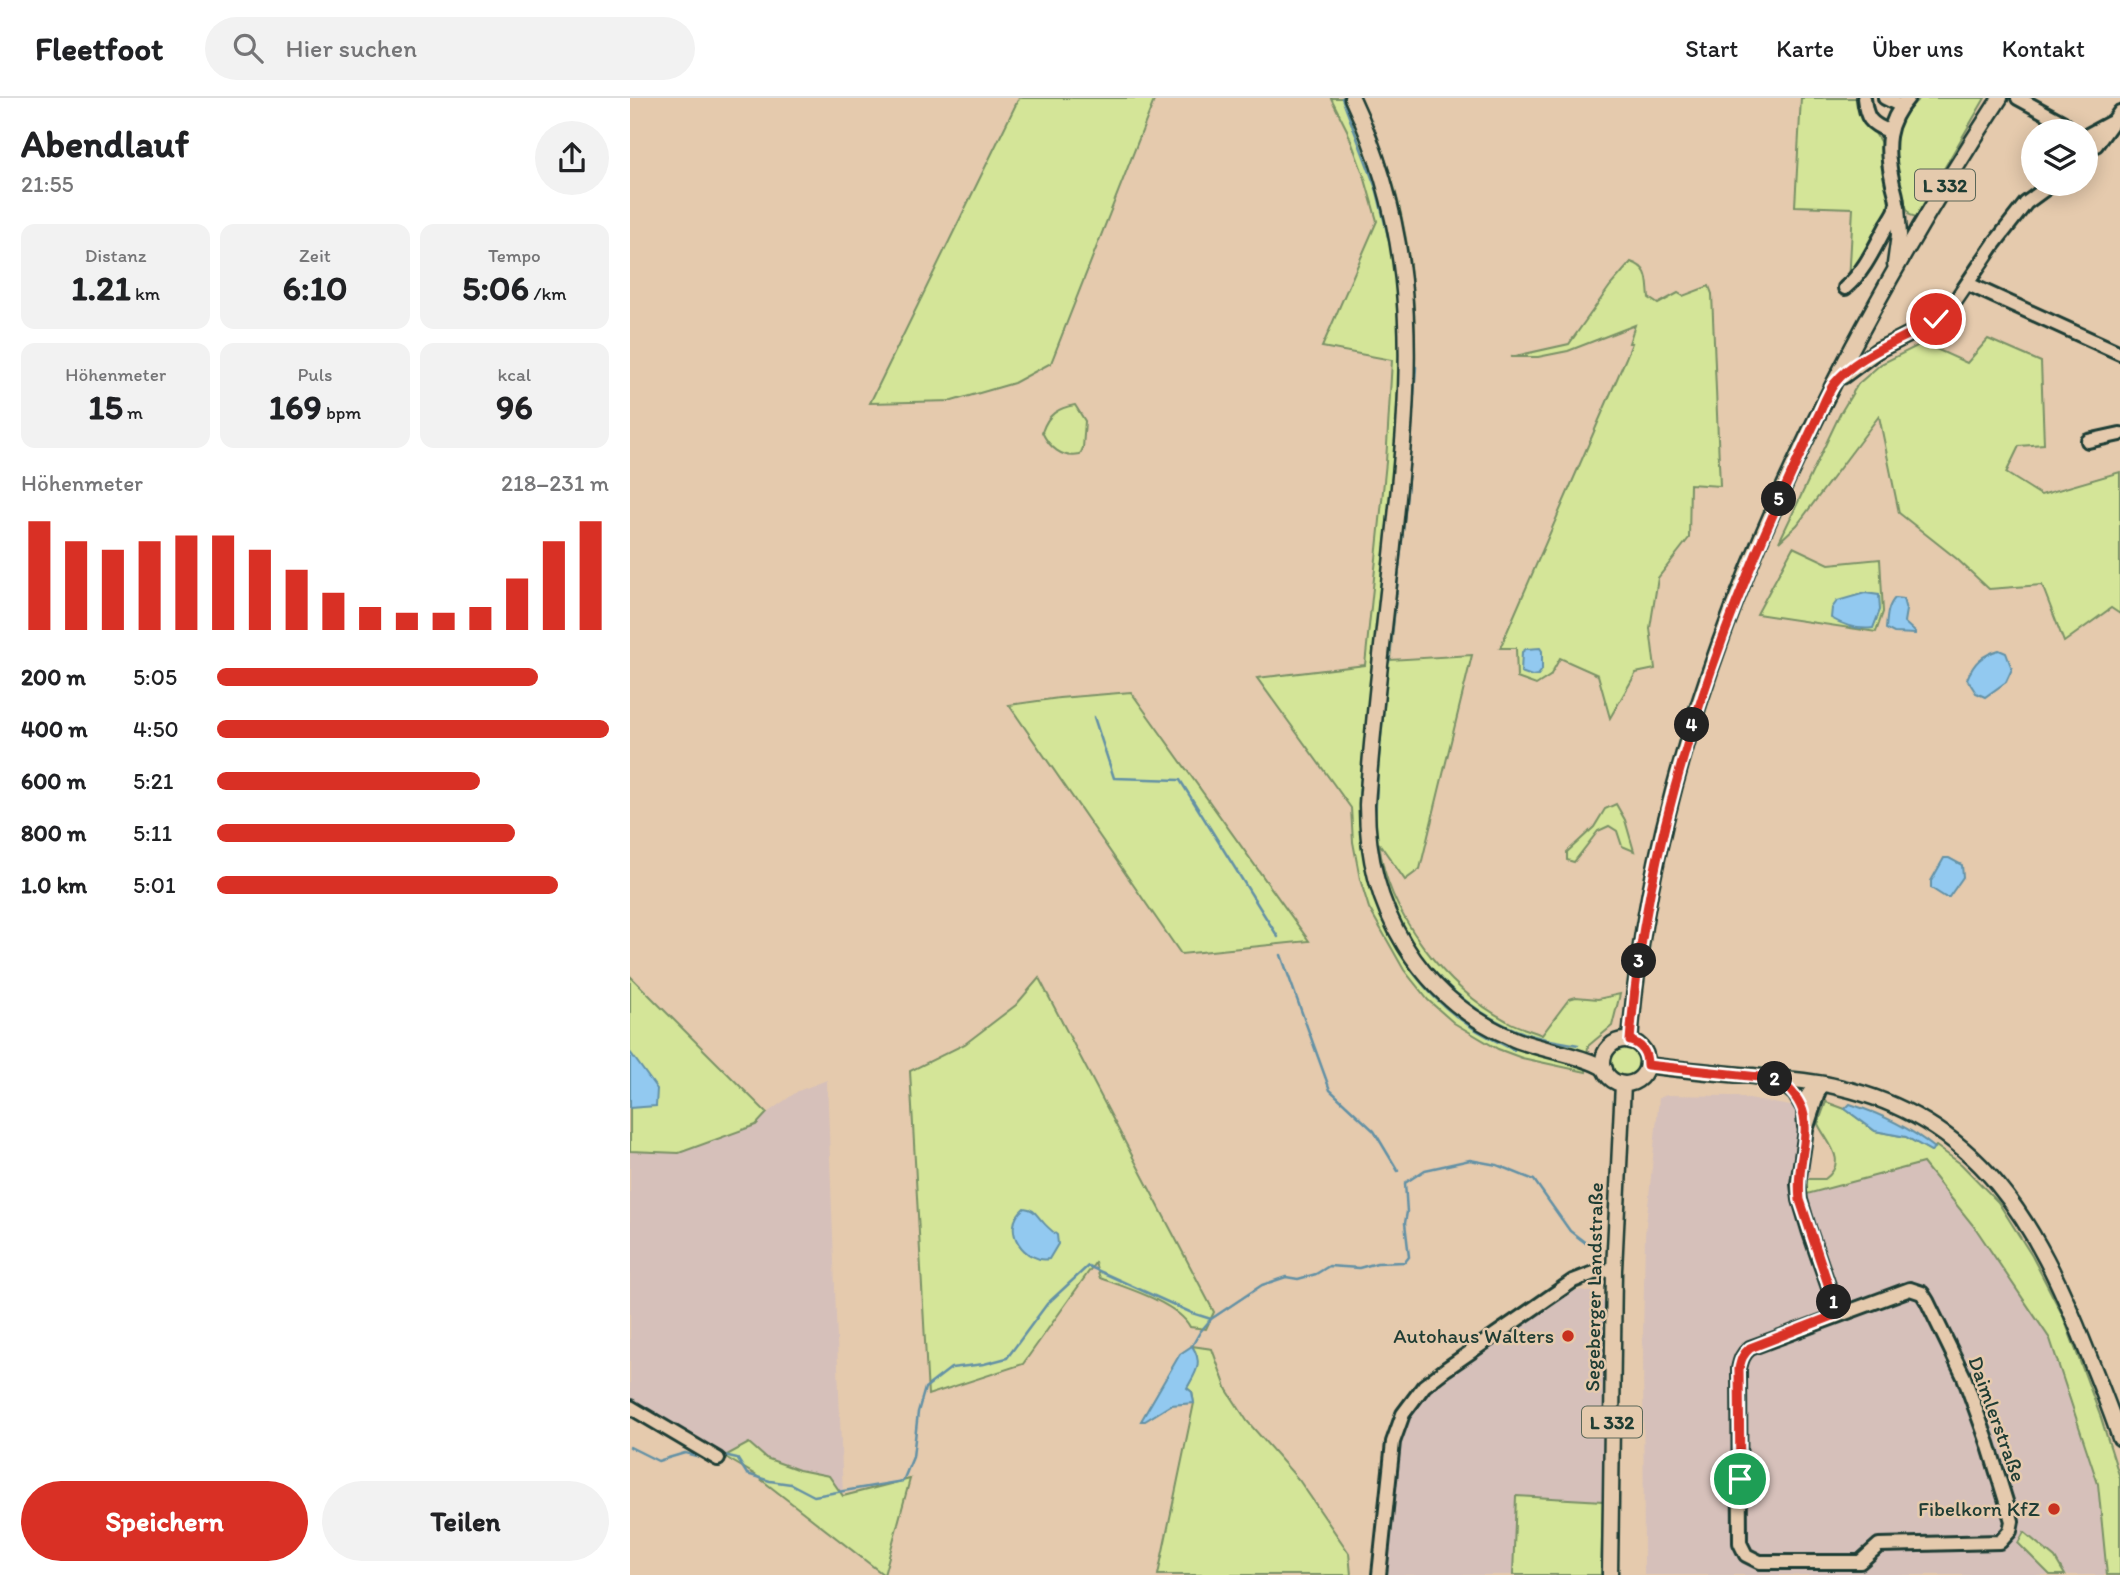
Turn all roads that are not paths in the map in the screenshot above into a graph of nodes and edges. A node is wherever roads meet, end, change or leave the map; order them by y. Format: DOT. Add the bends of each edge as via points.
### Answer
graph roads {
  1 [pos="1352,98"];
  2 [pos="1864,98"];
  3 [pos="1885,98"];
  4 [pos="2000,98"];
  5 [pos="2020,99"];
  6 [pos="1905,102"];
  7 [pos="2120,112"];
  8 [pos="2058,119"];
  9 [pos="2110,123"];
  10 [pos="2098,130"];
  11 [pos="1889,131"];
  12 [pos="2098,142"];
  13 [pos="2035,196"];
  14 [pos="1897,206"];
  15 [pos="1893,274"];
  16 [pos="1968,284"];
  17 [pos="1845,288"];
  18 [pos="1922,328"];
  19 [pos="2120,353"];
  20 [pos="1834,384"];
  21 [pos="2120,434"];
  22 [pos="2088,441"];
  23 [pos="1630,1041"];
  24 [pos="1607,1050"];
  25 [pos="1562,1054"];
  26 [pos="1647,1065"];
  27 [pos="1605,1069"];
  28 [pos="1777,1079"];
  29 [pos="1623,1084"];
  30 [pos="1821,1084"];
  31 [pos="1804,1109"];
  32 [pos="1806,1130"];
  33 [pos="1614,1270"];
  34 [pos="1838,1314"];
  35 [pos="630,1407"];
  36 [pos="2120,1438"];
  37 [pos="718,1460"];
  38 [pos="1760,1569"];
  39 [pos="1379,1575"];
  40 [pos="1610,1575"];
  1 -- 25 [label="main road" via="1391,208 1405,289 1408,340 1404,449 1367,797 1374,873 1385,910 1406,948 1445,994 1511,1038"];
  2 -- 11 [label="street" via="1870,121"];
  3 -- 6 [label="street"];
  4 -- 15 [label="main road, L 332"];
  5 -- 8 [label="street"];
  6 -- 11 [label="street"];
  7 -- 9 [label="street"];
  9 -- 10 [label="street"];
  9 -- 12 [label="street"];
  11 -- 14 [label="street"];
  13 -- 16 [label="street" via="2025,203"];
  14 -- 15 [label="main road" via="1899,235"];
  14 -- 17 [label="street" via="1868,259"];
  15 -- 20 [label="main road, L 332"];
  16 -- 18 [label="street" via="1946,311"];
  16 -- 19 [label="street"];
  18 -- 20 [label="main road" via="1878,350"];
  20 -- 23 [label="main road, L 332" via="1743,584 1687,742 1648,908"];
  21 -- 22 [label="street"];
  23 -- 24 [label="main road" via="1617,1042"];
  23 -- 26 [label="main road" via="1644,1050"];
  24 -- 25 [label="main road"];
  24 -- 27 [label="main road"];
  25 -- 27 [label="main road"];
  26 -- 28 [label="main road"];
  26 -- 29 [label="main road" via="1640,1079"];
  27 -- 29 [label="main road"];
  28 -- 30 [label="main road"];
  28 -- 31 [label="street"];
  29 -- 33 [label="main road, Segeberger Landstraße / L 332"];
  30 -- 31 [label="street" via="1807,1093"];
  30 -- 32 [label="street"];
  30 -- 36 [label="main road" via="1884,1101 1928,1123 1970,1154 2009,1196 2059,1283"];
  31 -- 32 [label="street"];
  32 -- 34 [label="street" via="1800,1200"];
  33 -- 39 [label="street" via="1573,1282 1424,1386 1404,1415 1393,1443"];
  33 -- 40 [label="main road, Segeberger Landstraße / L 332"];
  34 -- 38 [label="street, Daimlerstraße" via="1750,1348 1741,1359 1740,1543"];
  34 -- 38 [label="street, Daimlerstraße" via="1910,1289 1922,1293 1964,1377 1989,1443 2012,1521 2010,1531 2000,1542 1879,1545 1860,1562"];
  35 -- 37 [label="street"];
}
